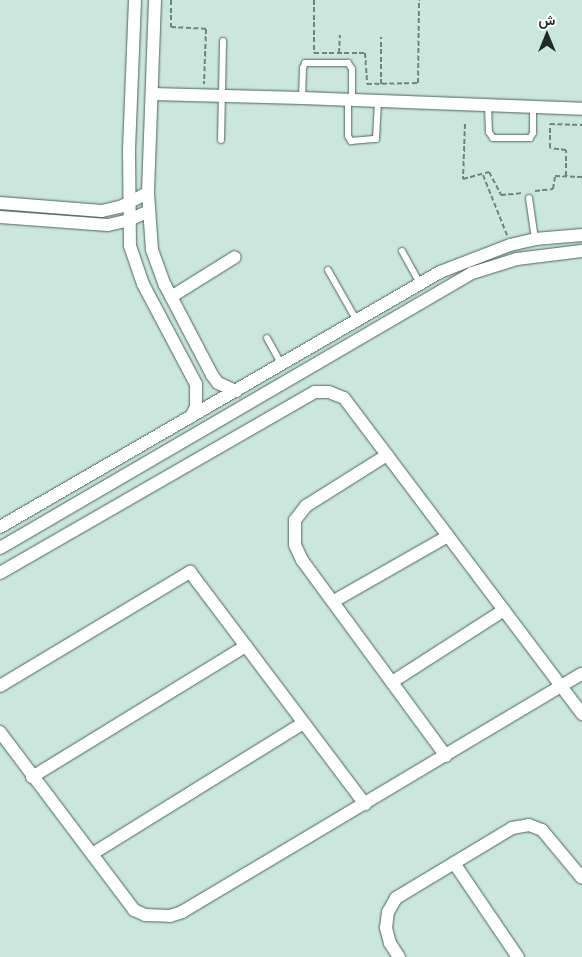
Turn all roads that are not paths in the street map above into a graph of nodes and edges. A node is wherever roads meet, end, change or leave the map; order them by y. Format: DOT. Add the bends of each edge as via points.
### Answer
graph roads {
  1 [pos="135,0"];
  2 [pos="155,0"];
  3 [pos="223,41"];
  4 [pos="152,94"];
  5 [pos="222,96"];
  6 [pos="302,98"];
  7 [pos="350,100"];
  8 [pos="378,101"];
  9 [pos="488,105"];
  10 [pos="533,107"];
  11 [pos="582,110"];
  12 [pos="221,140"];
  13 [pos="148,193"];
  14 [pos="529,198"];
  15 [pos="0,203"];
  16 [pos="129,203"];
  17 [pos="149,211"];
  18 [pos="0,217"];
  19 [pos="129,220"];
  20 [pos="582,235"];
  21 [pos="535,239"];
  22 [pos="402,251"];
  23 [pos="582,251"];
  24 [pos="235,257"];
  25 [pos="328,270"];
  26 [pos="420,284"];
  27 [pos="171,297"];
  28 [pos="357,321"];
  29 [pos="267,338"];
  30 [pos="282,365"];
  31 [pos="262,376"];
  32 [pos="270,390"];
  33 [pos="236,391"];
  34 [pos="240,408"];
  35 [pos="191,417"];
  36 [pos="251,428"];
  37 [pos="158,436"];
  38 [pos="167,452"];
  39 [pos="387,456"];
  40 [pos="0,527"];
  41 [pos="448,536"];
  42 [pos="0,548"];
  43 [pos="0,573"];
  44 [pos="334,601"];
  45 [pos="504,610"];
  46 [pos="246,646"];
  47 [pos="582,674"];
  48 [pos="392,682"];
  49 [pos="0,686"];
  50 [pos="561,686"];
  51 [pos="582,714"];
  52 [pos="303,723"];
  53 [pos="0,732"];
  54 [pos="446,756"];
  55 [pos="32,777"];
  56 [pos="365,804"];
  57 [pos="92,854"];
  58 [pos="454,863"];
  59 [pos="582,878"];
  60 [pos="399,957"];
  61 [pos="518,957"];
  1 -- 16 [label="street"];
  2 -- 4 [label="street"];
  3 -- 5 [label="lane"];
  4 -- 5 [label="street"];
  4 -- 13 [label="street"];
  5 -- 6 [label="street"];
  5 -- 12 [label="lane"];
  6 -- 7 [label="street"];
  6 -- 7 [label="lane" via="306,63 348,63 352,69"];
  7 -- 8 [label="street"];
  7 -- 8 [label="lane" via="348,136 351,140 376,139"];
  8 -- 9 [label="street"];
  9 -- 10 [label="street"];
  9 -- 10 [label="lane" via="489,132 493,138 530,138 533,133"];
  10 -- 11 [label="street"];
  13 -- 16 [label="street"];
  13 -- 17 [label="street"];
  14 -- 21 [label="lane"];
  15 -- 16 [label="street" via="102,211"];
  16 -- 19 [label="street"];
  17 -- 19 [label="street"];
  17 -- 27 [label="street" via="154,256"];
  18 -- 19 [label="street" via="108,225"];
  19 -- 35 [label="street" via="130,246 140,277 196,384 196,406"];
  20 -- 21 [label="street"];
  21 -- 26 [label="street" via="463,262"];
  22 -- 26 [label="lane"];
  23 -- 32 [label="street" via="517,259 472,273"];
  24 -- 27 [label="street"];
  25 -- 28 [label="lane"];
  26 -- 28 [label="street"];
  27 -- 33 [label="street" via="212,375"];
  28 -- 30 [label="street"];
  29 -- 30 [label="lane"];
  30 -- 31 [label="street"];
  31 -- 32 [label="street"];
  31 -- 33 [label="street"];
  32 -- 34 [label="street"];
  33 -- 35 [label="street"];
  34 -- 36 [label="street"];
  34 -- 38 [label="street"];
  35 -- 37 [label="street"];
  36 -- 39 [label="street" via="315,392 329,392 344,398"];
  36 -- 43 [label="street"];
  37 -- 38 [label="street"];
  37 -- 40 [label="street"];
  38 -- 42 [label="street"];
  39 -- 41 [label="street"];
  39 -- 44 [label="street" via="306,506 296,520 295,545 302,560"];
  41 -- 44 [label="street"];
  41 -- 45 [label="street"];
  44 -- 48 [label="street"];
  45 -- 48 [label="street"];
  45 -- 50 [label="street"];
  46 -- 49 [label="street" via="190,572"];
  46 -- 52 [label="street"];
  46 -- 55 [label="street"];
  47 -- 50 [label="street"];
  48 -- 54 [label="street"];
  50 -- 51 [label="street"];
  50 -- 54 [label="street"];
  52 -- 56 [label="street"];
  52 -- 57 [label="street"];
  53 -- 55 [label="street"];
  54 -- 56 [label="street"];
  55 -- 57 [label="street"];
  56 -- 57 [label="street" via="182,912 170,916 158,917 134,910"];
  58 -- 59 [label="street" via="512,828 529,825 542,830"];
  58 -- 60 [label="street" via="396,898 388,912 386,928"];
  58 -- 61 [label="street"];
}
